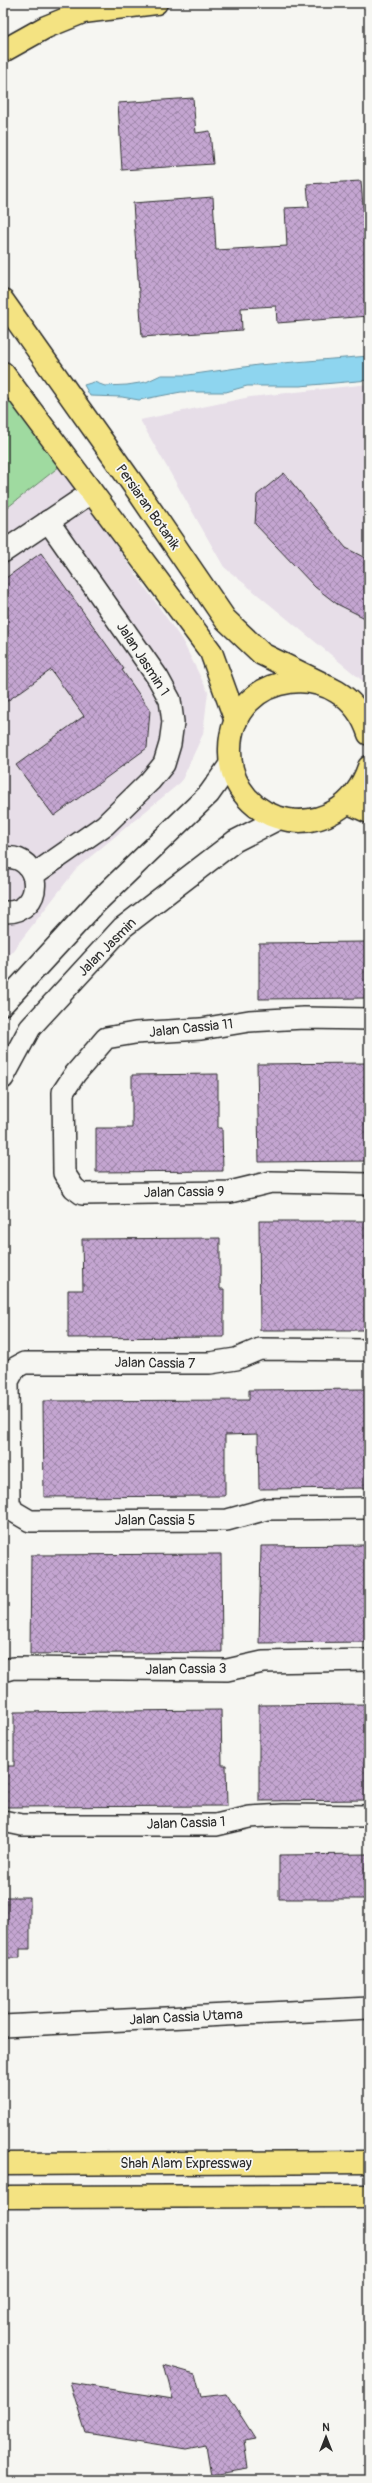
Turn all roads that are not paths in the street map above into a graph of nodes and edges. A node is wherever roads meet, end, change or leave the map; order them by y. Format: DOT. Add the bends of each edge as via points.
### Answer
graph roads {
  1 [pos="156,3"];
  2 [pos="3,51"];
  3 [pos="3,301"];
  4 [pos="3,373"];
  5 [pos="92,492"];
  6 [pos="48,522"];
  7 [pos="3,552"];
  8 [pos="321,683"];
  9 [pos="236,721"];
  10 [pos="369,734"];
  11 [pos="231,763"];
  12 [pos="369,768"];
  13 [pos="348,803"];
  14 [pos="369,812"];
  15 [pos="280,818"];
  16 [pos="3,858"];
  17 [pos="33,875"];
  18 [pos="4,914"];
  19 [pos="3,1004"];
  20 [pos="369,1019"];
  21 [pos="3,1078"];
  22 [pos="63,1116"];
  23 [pos="369,1184"];
  24 [pos="369,1350"];
  25 [pos="7,1440"];
  26 [pos="369,1508"];
  27 [pos="369,1660"];
  28 [pos="3,1671"];
  29 [pos="369,1816"];
  30 [pos="3,1821"];
  31 [pos="369,2008"];
  32 [pos="3,2026"];
  33 [pos="369,2162"];
  34 [pos="3,2164"];
  35 [pos="369,2196"];
  36 [pos="3,2198"];
  1 -- 2 [label="main road" via="83,12 46,27"];
  3 -- 8 [label="main road, Persiaran Botanik" via="225,619 262,654"];
  4 -- 5 [label="main road"];
  5 -- 6 [label="street"];
  5 -- 9 [label="main road" via="211,652"];
  6 -- 7 [label="street"];
  6 -- 17 [label="street, Jalan Jasmin 1" via="158,678 170,700 173,722 164,764 150,781 105,825"];
  8 -- 9 [label="main road" via="301,680 262,691 247,704"];
  8 -- 10 [label="main road, Persiaran Botanik" via="339,692 354,704 365,721"];
  9 -- 11 [label="main road" via="232,735"];
  11 -- 15 [label="main road" via="240,787 257,806"];
  11 -- 19 [label="street" via="209,794 97,902"];
  12 -- 13 [label="main road" via="363,785"];
  13 -- 14 [label="main road"];
  13 -- 15 [label="main road" via="334,814 316,820 298,822"];
  15 -- 21 [label="street, Jalan Jasmin" via="236,841 122,928 30,1028"];
  16 -- 17 [label="street" via="17,859 25,863"];
  17 -- 18 [label="street" via="35,887 28,904 20,910"];
  20 -- 22 [label="street, Jalan Cassia 11" via="304,1018 249,1021 201,1029 135,1033 106,1038 63,1092"];
  22 -- 23 [label="street, Jalan Cassia 9" via="64,1173 74,1188 82,1194 230,1192 271,1182"];
  24 -- 25 [label="street, Jalan Cassia 7" via="260,1349 236,1358 210,1363 24,1363 15,1368 8,1380"];
  25 -- 26 [label="street, Jalan Cassia 5" via="9,1502 12,1511 30,1521 227,1520 267,1508"];
  27 -- 28 [label="street, Jalan Cassia 3" via="270,1661 227,1670 12,1668"];
  29 -- 30 [label="street, Jalan Cassia 1" via="284,1815 250,1817 216,1825 22,1825"];
  31 -- 32 [label="street, Jalan Cassia Utama"];
  33 -- 34 [label="main road, Shah Alam Expressway"];
  35 -- 36 [label="main road"];
}
